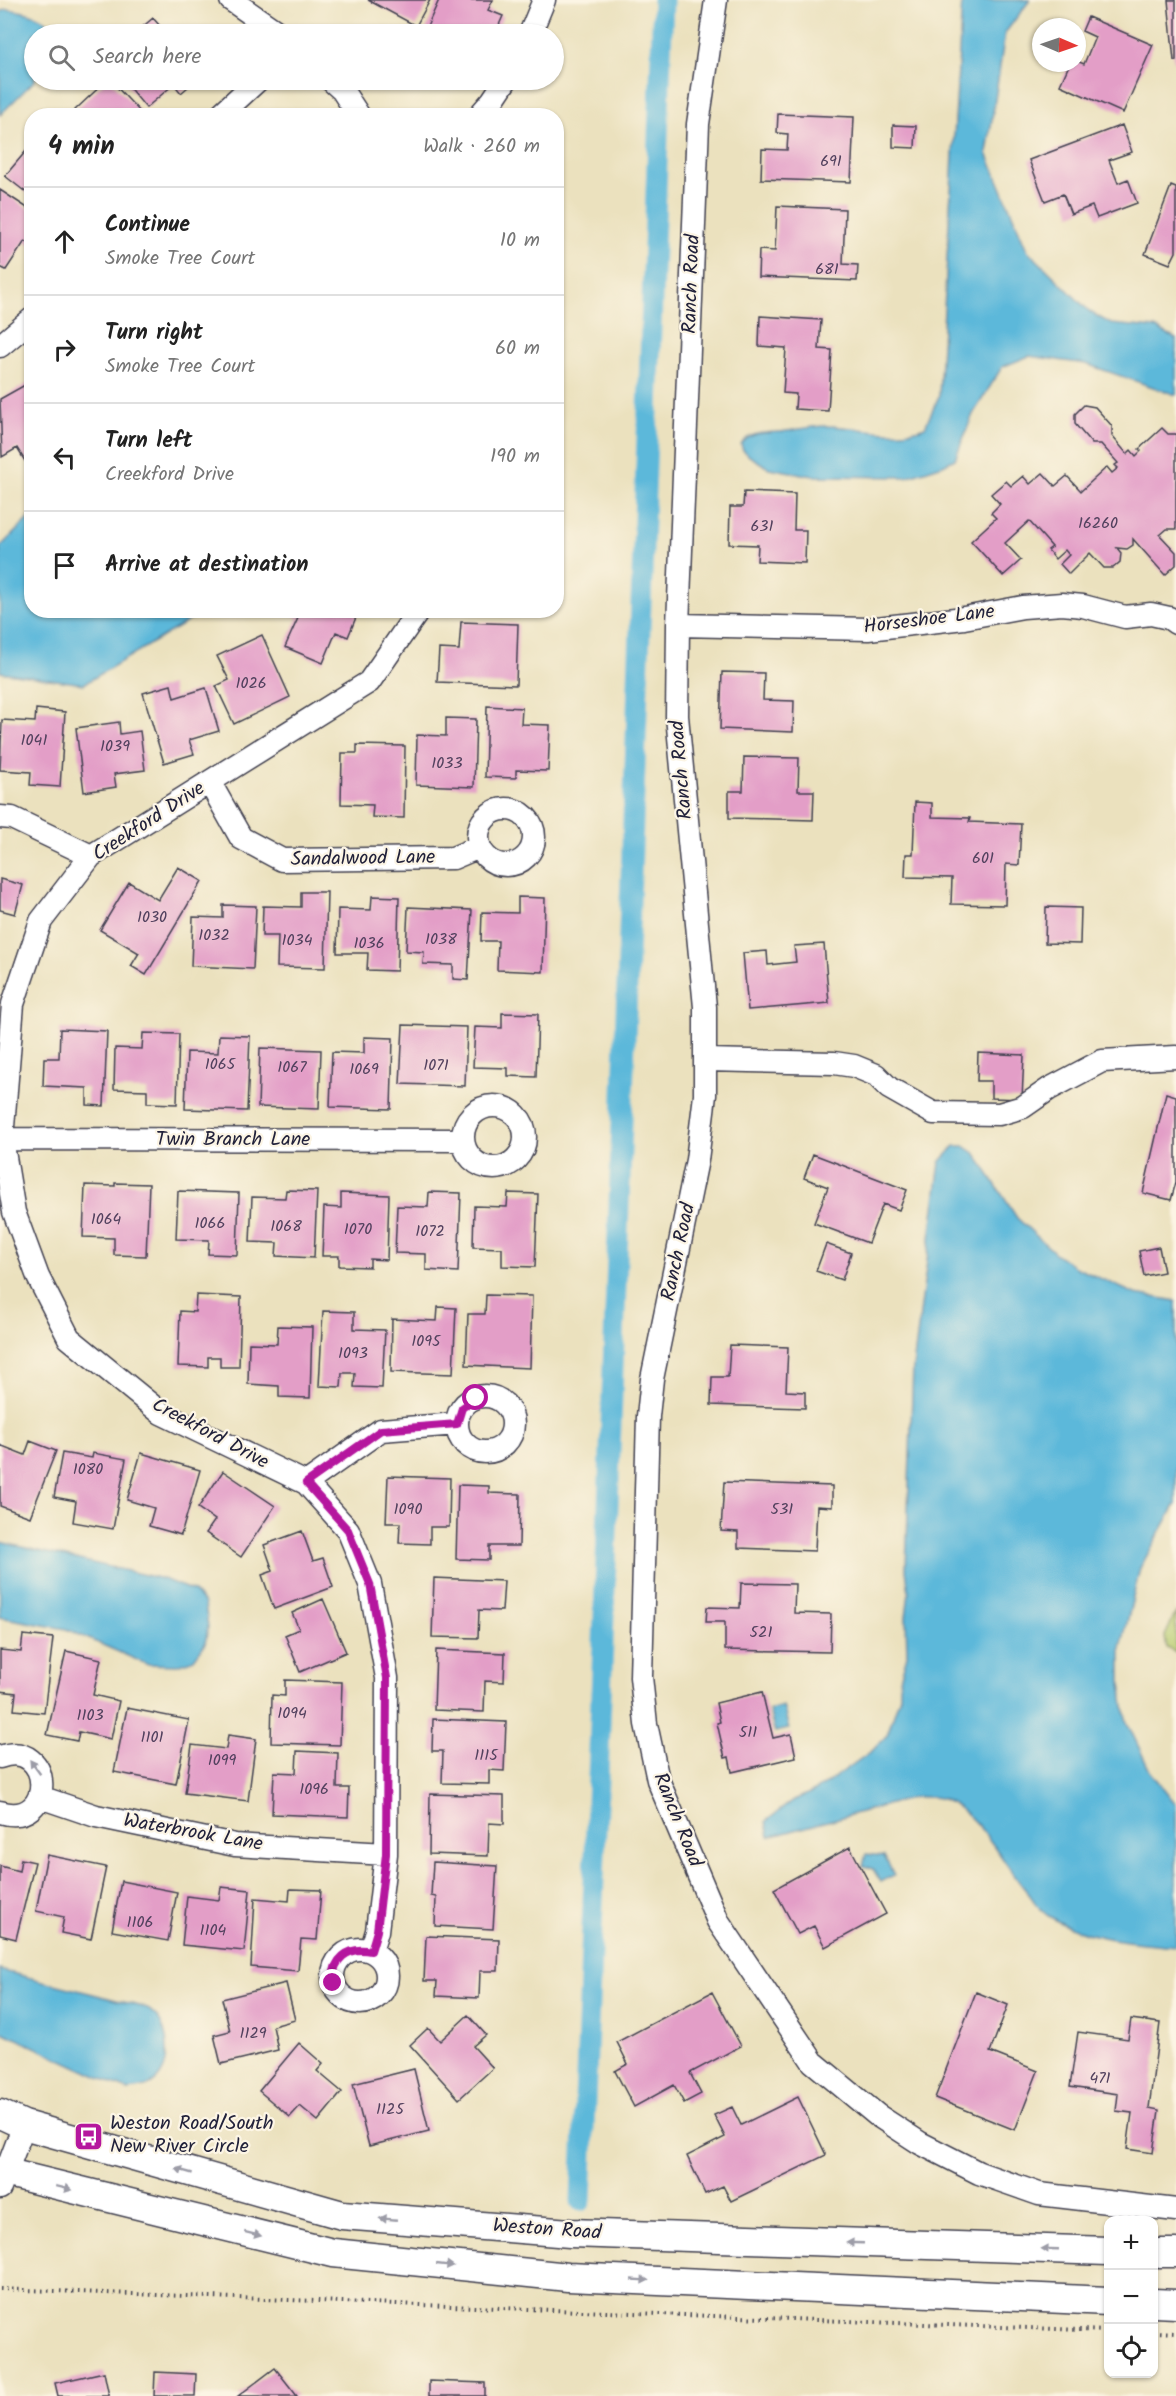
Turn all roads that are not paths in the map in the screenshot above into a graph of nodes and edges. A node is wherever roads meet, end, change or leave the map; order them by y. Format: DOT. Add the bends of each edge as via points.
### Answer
graph roads {
  1 [pos="231,0"];
  2 [pos="544,0"];
  3 [pos="716,0"];
  4 [pos="266,24"];
  5 [pos="534,24"];
  6 [pos="247,90"];
  7 [pos="341,90"];
  8 [pos="499,90"];
  9 [pos="228,108"];
  10 [pos="353,108"];
  11 [pos="486,108"];
  12 [pos="24,326"];
  13 [pos="0,346"];
  14 [pos="413,618"];
  15 [pos="1176,623"];
  16 [pos="678,625"];
  17 [pos="210,783"];
  18 [pos="0,817"];
  19 [pos="480,847"];
  20 [pos="91,856"];
  21 [pos="1176,1057"];
  22 [pos="706,1060"];
  23 [pos="2,1139"];
  24 [pos="463,1140"];
  25 [pos="457,1424"];
  26 [pos="306,1483"];
  27 [pos="0,1757"];
  28 [pos="40,1797"];
  29 [pos="0,1812"];
  30 [pos="386,1854"];
  31 [pos="371,1951"];
  32 [pos="12,2120"];
  33 [pos="2,2178"];
  34 [pos="1176,2210"];
  35 [pos="1104,2251"];
  36 [pos="1158,2253"];
  37 [pos="1176,2253"];
  38 [pos="1104,2301"];
  39 [pos="1158,2303"];
  40 [pos="1176,2304"];
  1 -- 4 [label="street"];
  2 -- 5 [label="street"];
  3 -- 16 [label="street, Ranch Road" via="698,124"];
  6 -- 9 [label="street"];
  7 -- 10 [label="street"];
  8 -- 11 [label="street"];
  12 -- 13 [label="street"];
  14 -- 17 [label="street, Creekford Drive" via="369,682"];
  15 -- 16 [label="street, Horseshoe Lane" via="1151,614 1125,616 1062,604 868,629"];
  16 -- 22 [label="street, Ranch Road" via="677,716 705,1007"];
  17 -- 19 [label="street, Sandalwood Lane" via="241,838 282,860 453,858"];
  17 -- 20 [label="street, Creekford Drive"];
  18 -- 20 [label="street" via="12,818"];
  20 -- 23 [label="street, Creekford Drive" via="41,921 13,1004"];
  21 -- 22 [label="street" via="1102,1061 1023,1107 999,1114 933,1113 889,1088 876,1075 854,1066"];
  22 -- 34 [label="street, Ranch Road" via="697,1160 652,1379 648,1416 641,1677 645,1724 658,1780 718,1921 813,2062 876,2115 979,2173 1039,2194"];
  23 -- 24 [label="street, Twin Branch Lane"];
  23 -- 26 [label="street, Creekford Drive" via="14,1212 38,1277 69,1338 161,1413"];
  25 -- 26 [label="street" via="381,1430"];
  26 -- 30 [label="street, Creekford Drive" via="348,1530 370,1584 387,1678"];
  28 -- 27 [label="street, one-way" via="42,1778 33,1762 16,1754"];
  28 -- 29 [label="street" via="27,1811"];
  28 -- 30 [label="street, Waterbrook Lane" via="96,1816 235,1845"];
  30 -- 31 [label="street, Creekford Drive"];
  32 -- 33 [label="street"];
  35 -- 32 [label="main road, Weston Road, one-way" via="570,2233 342,2215"];
  33 -- 38 [label="main road, one-way" via="333,2253 568,2277"];
  36 -- 37 [label="main road"];
  39 -- 40 [label="main road"];
}
